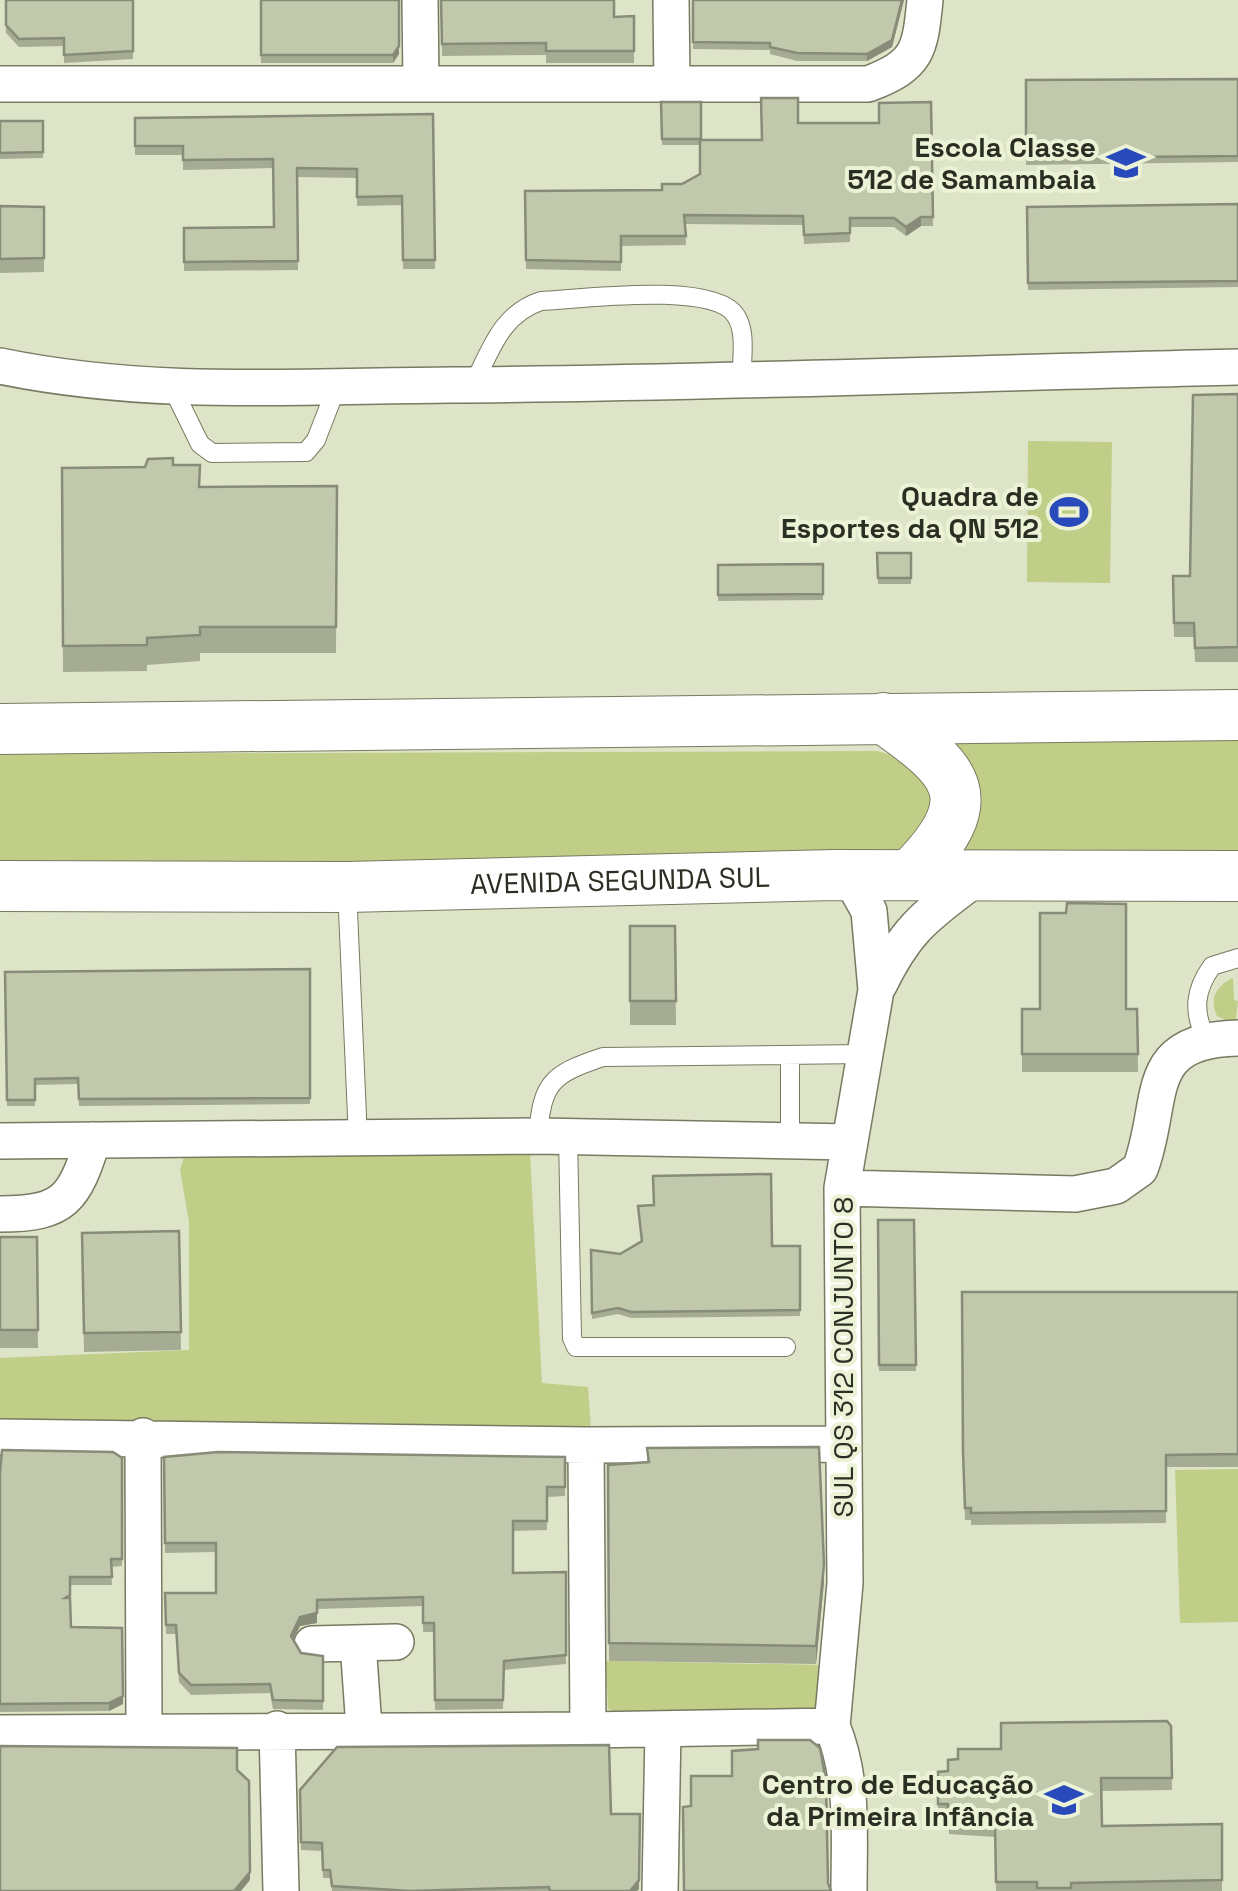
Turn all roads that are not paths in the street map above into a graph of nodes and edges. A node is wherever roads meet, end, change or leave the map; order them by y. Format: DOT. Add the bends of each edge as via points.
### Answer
graph roads {
  1 [pos="420,0"];
  2 [pos="670,0"];
  3 [pos="925,0"];
  4 [pos="420,83"];
  5 [pos="0,84"];
  6 [pos="672,84"];
  7 [pos="0,366"];
  8 [pos="1238,367"];
  9 [pos="742,378"];
  10 [pos="473,385"];
  11 [pos="337,386"];
  12 [pos="172,387"];
  13 [pos="1238,715"];
  14 [pos="883,718"];
  15 [pos="0,729"];
  16 [pos="911,874"];
  17 [pos="848,875"];
  18 [pos="980,876"];
  19 [pos="1238,876"];
  20 [pos="0,886"];
  21 [pos="350,909"];
  22 [pos="1238,958"];
  23 [pos="876,990"];
  24 [pos="1222,1038"];
  25 [pos="863,1054"];
  26 [pos="790,1056"];
  27 [pos="553,1136"];
  28 [pos="790,1138"];
  29 [pos="358,1139"];
  30 [pos="94,1140"];
  31 [pos="0,1141"];
  32 [pos="849,1142"];
  33 [pos="842,1188"];
  34 [pos="0,1214"];
  35 [pos="786,1347"];
  36 [pos="143,1436"];
  37 [pos="0,1437"];
  38 [pos="842,1444"];
  39 [pos="586,1445"];
  40 [pos="396,1642"];
  41 [pos="358,1643"];
  42 [pos="312,1644"];
  43 [pos="832,1726"];
  44 [pos="364,1728"];
  45 [pos="277,1729"];
  46 [pos="663,1729"];
  47 [pos="144,1730"];
  48 [pos="588,1730"];
  49 [pos="0,1733"];
  50 [pos="281,1891"];
  51 [pos="660,1891"];
  52 [pos="850,1891"];
  1 -- 4 [label="street"];
  2 -- 6 [label="street"];
  3 -- 6 [label="street" via="914,59 868,84"];
  4 -- 5 [label="street"];
  4 -- 6 [label="street"];
  7 -- 12 [label="street" via="74,381"];
  8 -- 9 [label="street"];
  9 -- 10 [label="street"];
  9 -- 10 [label="lane" via="741,327 727,306 700,296 656,296 523,306 507,319"];
  10 -- 11 [label="street"];
  11 -- 12 [label="street"];
  11 -- 12 [label="lane" via="306,452 212,453 200,444"];
  13 -- 14 [label="main road"];
  14 -- 15 [label="main road"];
  14 -- 16 [label="main road" via="941,760 954,785 947,829"];
  16 -- 17 [label="main road, AVENIDA SEGUNDA SUL"];
  16 -- 18 [label="main road, AVENIDA SEGUNDA SUL"];
  17 -- 21 [label="main road, AVENIDA SEGUNDA SUL"];
  17 -- 23 [label="street, SUL QS 312 CONJUNTO 8" via="869,911"];
  18 -- 19 [label="main road, AVENIDA SEGUNDA SUL"];
  18 -- 23 [label="street, SUL QS 312 CONJUNTO 8" via="918,920"];
  20 -- 21 [label="main road, AVENIDA SEGUNDA SUL"];
  21 -- 29 [label="lane"];
  22 -- 24 [label="lane" via="1212,966 1198,991 1198,1020"];
  23 -- 25 [label="street, SUL QS 312 CONJUNTO 8"];
  24 -- 33 [label="street" via="1180,1052 1164,1069 1145,1156 1127,1182 1076,1194"];
  25 -- 26 [label="lane"];
  25 -- 32 [label="street, SUL QS 312 CONJUNTO 8"];
  26 -- 27 [label="lane" via="603,1057 549,1084 540,1108"];
  26 -- 28 [label="lane"];
  27 -- 28 [label="street"];
  27 -- 29 [label="street"];
  27 -- 35 [label="lane" via="576,1347"];
  28 -- 32 [label="street"];
  29 -- 30 [label="street"];
  30 -- 31 [label="street"];
  30 -- 34 [label="street" via="77,1189 62,1204"];
  32 -- 33 [label="street, SUL QS 312 CONJUNTO 8"];
  33 -- 38 [label="street, SUL QS 312 CONJUNTO 8"];
  36 -- 37 [label="street"];
  36 -- 39 [label="street"];
  36 -- 47 [label="street"];
  38 -- 39 [label="street"];
  38 -- 43 [label="street, SUL QS 312 CONJUNTO 8" via="844,1583"];
  39 -- 48 [label="street"];
  40 -- 41 [label="street"];
  41 -- 42 [label="street"];
  41 -- 44 [label="street"];
  43 -- 46 [label="street"];
  43 -- 52 [label="street" via="849,1784"];
  44 -- 45 [label="street"];
  44 -- 48 [label="street"];
  45 -- 47 [label="street"];
  45 -- 50 [label="street"];
  46 -- 48 [label="street"];
  46 -- 51 [label="street"];
  47 -- 49 [label="street"];
}
